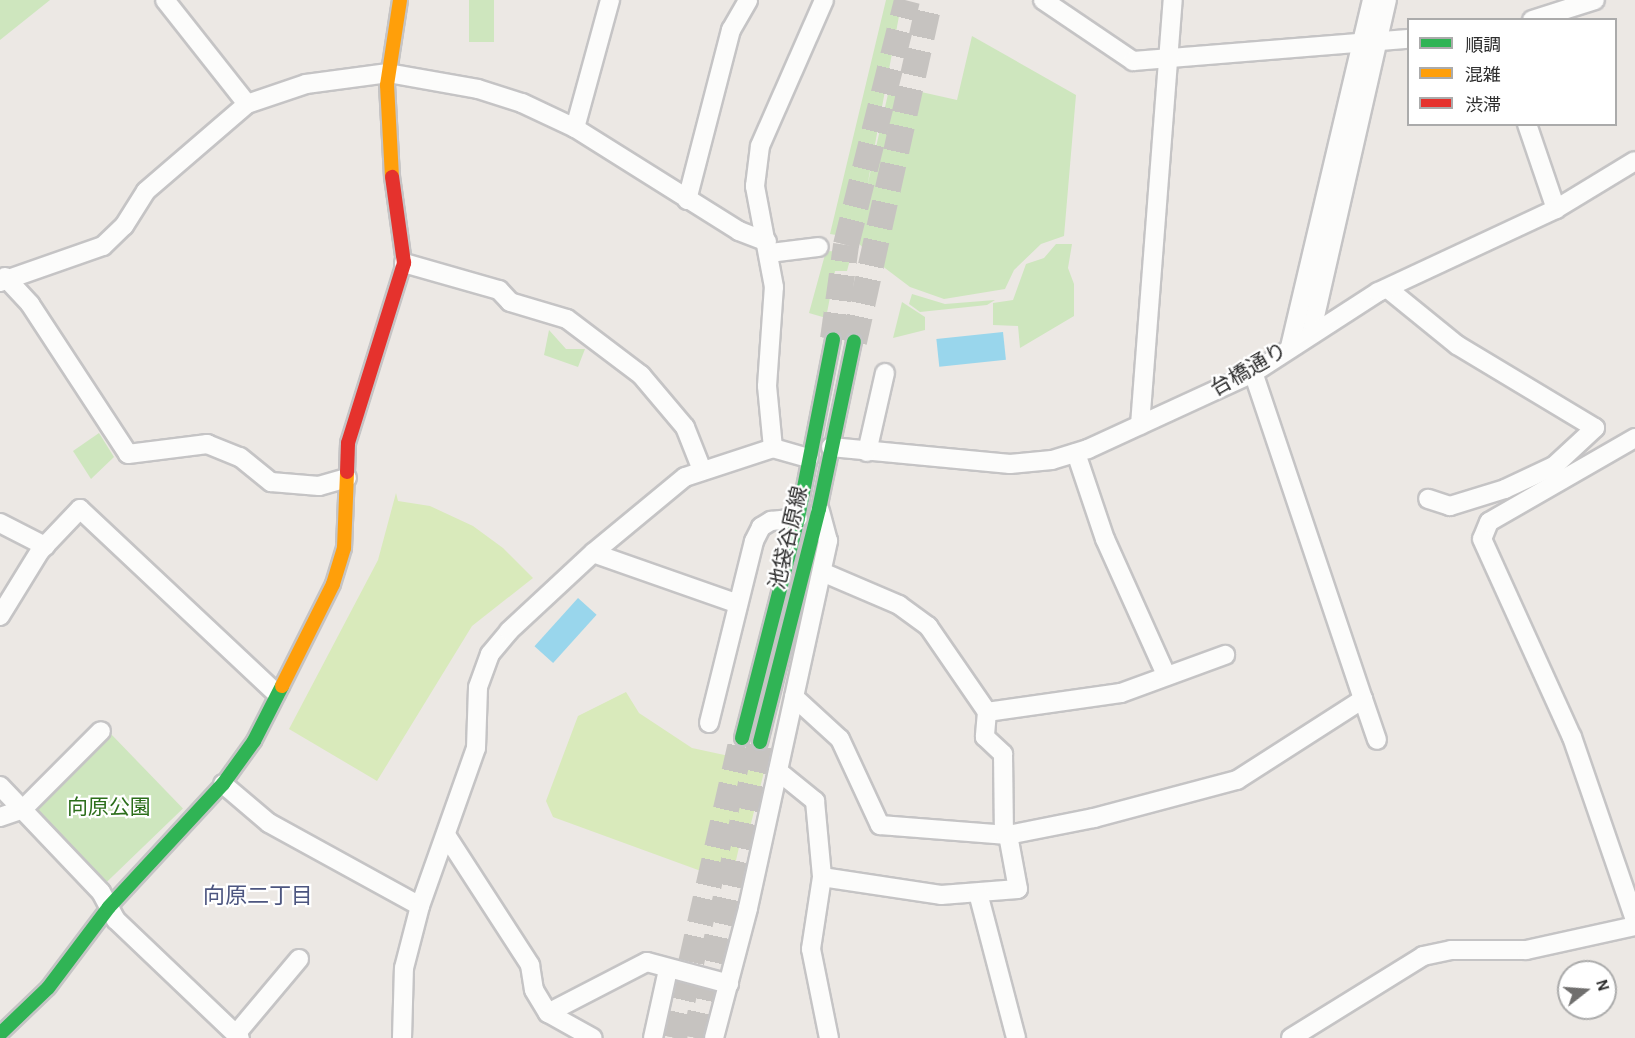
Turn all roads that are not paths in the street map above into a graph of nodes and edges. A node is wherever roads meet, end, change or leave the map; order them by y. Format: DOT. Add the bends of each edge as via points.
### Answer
graph roads {
  1 [pos="165,0"];
  2 [pos="400,0"];
  3 [pos="610,0"];
  4 [pos="748,0"];
  5 [pos="824,0"];
  6 [pos="1043,0"];
  7 [pos="1173,0"];
  8 [pos="1372,0"];
  9 [pos="1387,0"];
  10 [pos="1595,0"];
  11 [pos="1538,18"];
  12 [pos="1407,39"];
  13 [pos="1369,43"];
  14 [pos="1168,60"];
  15 [pos="388,73"];
  16 [pos="247,104"];
  17 [pos="1528,126"];
  18 [pos="575,128"];
  19 [pos="1635,161"];
  20 [pos="687,200"];
  21 [pos="1556,209"];
  22 [pos="769,247"];
  23 [pos="819,247"];
  24 [pos="404,262"];
  25 [pos="2,279"];
  26 [pos="1388,289"];
  27 [pos="1311,334"];
  28 [pos="833,339"];
  29 [pos="854,342"];
  30 [pos="1290,347"];
  31 [pos="885,373"];
  32 [pos="1253,374"];
  33 [pos="1140,425"];
  34 [pos="1635,438"];
  35 [pos="831,447"];
  36 [pos="773,448"];
  37 [pos="867,452"];
  38 [pos="1076,453"];
  39 [pos="809,458"];
  40 [pos="702,470"];
  41 [pos="346,478"];
  42 [pos="1428,499"];
  43 [pos="819,509"];
  44 [pos="798,518"];
  45 [pos="0,523"];
  46 [pos="45,546"];
  47 [pos="593,553"];
  48 [pos="822,572"];
  49 [pos="736,603"];
  50 [pos="0,616"];
  51 [pos="1225,655"];
  52 [pos="1166,675"];
  53 [pos="276,693"];
  54 [pos="794,697"];
  55 [pos="1363,699"];
  56 [pos="987,712"];
  57 [pos="709,723"];
  58 [pos="101,731"];
  59 [pos="742,738"];
  60 [pos="1377,740"];
  61 [pos="760,742"];
  62 [pos="778,771"];
  63 [pos="223,784"];
  64 [pos="0,786"];
  65 [pos="23,810"];
  66 [pos="0,817"];
  67 [pos="1006,834"];
  68 [pos="446,835"];
  69 [pos="822,877"];
  70 [pos="978,893"];
  71 [pos="420,906"];
  72 [pos="109,907"];
  73 [pos="1635,920"];
  74 [pos="1635,926"];
  75 [pos="299,959"];
  76 [pos="668,970"];
  77 [pos="729,984"];
  78 [pos="548,1014"];
  79 [pos="0,1034"];
  80 [pos="238,1036"];
  81 [pos="402,1038"];
  82 [pos="593,1038"];
  83 [pos="653,1038"];
  84 [pos="714,1038"];
  85 [pos="829,1038"];
  86 [pos="1016,1038"];
  87 [pos="1291,1038"];
  1 -- 16 [label="street"];
  2 -- 15 [label="street"];
  3 -- 18 [label="street"];
  4 -- 20 [label="street" via="731,30"];
  5 -- 22 [label="street" via="760,147 755,186"];
  6 -- 14 [label="street" via="1133,61"];
  7 -- 14 [label="street"];
  8 -- 13 [label="street"];
  9 -- 13 [label="street"];
  10 -- 11 [label="street"];
  12 -- 13 [label="street"];
  13 -- 14 [label="street"];
  13 -- 27 [label="street"];
  13 -- 30 [label="street"];
  14 -- 33 [label="street"];
  15 -- 16 [label="street" via="306,84"];
  15 -- 18 [label="street" via="511,98"];
  15 -- 24 [label="street" via="394,204"];
  16 -- 25 [label="street" via="146,191 124,226 103,246"];
  17 -- 21 [label="street"];
  18 -- 20 [label="street"];
  19 -- 21 [label="street, 台橋通り"];
  20 -- 22 [label="street"];
  21 -- 26 [label="street, 台橋通り"];
  22 -- 23 [label="street"];
  22 -- 36 [label="street" via="774,287 767,386"];
  24 -- 40 [label="street" via="499,290 510,302 567,319 641,375 685,427"];
  24 -- 41 [label="street" via="348,443"];
  25 -- 41 [label="street" via="30,304 128,454 207,444 240,457 271,482 319,486"];
  26 -- 27 [label="street, 台橋通り"];
  26 -- 42 [label="street" via="1457,345 1553,399 1595,428 1554,466 1512,486 1450,506"];
  27 -- 30 [label="street, 台橋通り"];
  28 -- 39 [label="street, 池袋谷原線"];
  29 -- 35 [label="street, 池袋谷原線"];
  30 -- 32 [label="street, 台橋通り"];
  31 -- 37 [label="street"];
  32 -- 33 [label="street, 台橋通り"];
  32 -- 55 [label="street"];
  33 -- 38 [label="street, 台橋通り"];
  34 -- 73 [label="street" via="1489,522 1482,539 1576,746"];
  35 -- 37 [label="street, 台橋通り"];
  35 -- 43 [label="street, 池袋谷原線"];
  36 -- 39 [label="street"];
  36 -- 40 [label="street"];
  37 -- 38 [label="street, 台橋通り" via="1010,464"];
  38 -- 52 [label="street" via="1105,539"];
  39 -- 44 [label="street, 池袋谷原線"];
  40 -- 47 [label="street" via="685,477"];
  41 -- 53 [label="street" via="344,548 333,584"];
  43 -- 48 [label="street" via="828,541"];
  43 -- 61 [label="street, 池袋谷原線"];
  44 -- 49 [label="street" via="771,521 761,527"];
  44 -- 59 [label="street, 池袋谷原線"];
  45 -- 46 [label="street"];
  46 -- 50 [label="street"];
  46 -- 53 [label="street" via="80,509"];
  47 -- 49 [label="street"];
  47 -- 68 [label="street" via="509,631 490,654 478,687 476,748"];
  48 -- 54 [label="street"];
  48 -- 56 [label="street" via="899,605 928,626"];
  49 -- 57 [label="street"];
  51 -- 52 [label="street"];
  52 -- 56 [label="street" via="1121,693"];
  53 -- 63 [label="street" via="254,741"];
  54 -- 62 [label="street"];
  54 -- 67 [label="street" via="840,739 880,825"];
  55 -- 60 [label="street"];
  55 -- 67 [label="street" via="1237,780 1094,818"];
  56 -- 67 [label="street" via="986,737 1003,754"];
  58 -- 65 [label="street"];
  62 -- 69 [label="street" via="815,801"];
  62 -- 77 [label="street"];
  63 -- 71 [label="street" via="269,823"];
  63 -- 72 [label="street"];
  64 -- 65 [label="street"];
  65 -- 66 [label="street"];
  65 -- 72 [label="street" via="101,891"];
  67 -- 70 [label="street" via="1018,889"];
  68 -- 71 [label="street"];
  68 -- 78 [label="street" via="530,965 534,990"];
  69 -- 70 [label="street" via="941,895"];
  69 -- 85 [label="street" via="811,949"];
  70 -- 86 [label="street"];
  71 -- 81 [label="street" via="404,968"];
  72 -- 79 [label="street" via="48,988"];
  72 -- 80 [label="street" via="116,920"];
  74 -- 87 [label="street" via="1526,950 1451,950 1423,956"];
  75 -- 80 [label="street"];
  76 -- 77 [label="street"];
  76 -- 78 [label="street" via="666,966 647,962"];
  76 -- 83 [label="street"];
  77 -- 84 [label="street"];
  78 -- 82 [label="street"];
}
